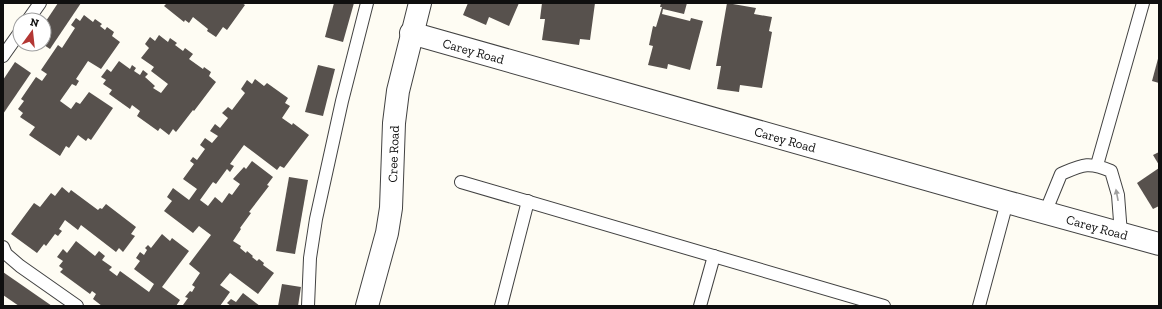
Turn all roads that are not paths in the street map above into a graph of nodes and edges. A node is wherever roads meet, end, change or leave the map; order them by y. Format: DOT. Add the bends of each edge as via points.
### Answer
graph roads {
  1 [pos="40,3"];
  2 [pos="367,3"];
  3 [pos="420,3"];
  4 [pos="1143,3"];
  5 [pos="34,12"];
  6 [pos="412,33"];
  7 [pos="12,43"];
  8 [pos="3,56"];
  9 [pos="1097,165"];
  10 [pos="461,182"];
  11 [pos="528,201"];
  12 [pos="1007,202"];
  13 [pos="1045,213"];
  14 [pos="1120,234"];
  15 [pos="1159,244"];
  16 [pos="3,246"];
  17 [pos="714,256"];
  18 [pos="77,306"];
  19 [pos="308,306"];
  20 [pos="367,306"];
  21 [pos="501,306"];
  22 [pos="700,306"];
  23 [pos="884,306"];
  24 [pos="979,306"];
  1 -- 5 [label="lane"];
  2 -- 19 [label="lane" via="316,219 310,258"];
  3 -- 6 [label="street, Cree Road"];
  4 -- 9 [label="lane"];
  6 -- 12 [label="street, Carey Road"];
  6 -- 20 [label="street, Cree Road" via="398,91 394,123 391,208 387,233"];
  7 -- 8 [label="lane"];
  9 -- 13 [label="lane" via="1081,165 1060,174"];
  14 -- 9 [label="lane, one-way" via="1118,195 1111,171"];
  10 -- 11 [label="lane"];
  11 -- 17 [label="lane"];
  11 -- 21 [label="lane"];
  12 -- 13 [label="street, Carey Road"];
  12 -- 24 [label="lane"];
  13 -- 14 [label="street, Carey Road"];
  14 -- 15 [label="street, Carey Road"];
  16 -- 18 [label="lane" via="6,254 20,266"];
  17 -- 22 [label="lane"];
  17 -- 23 [label="lane"];
}
